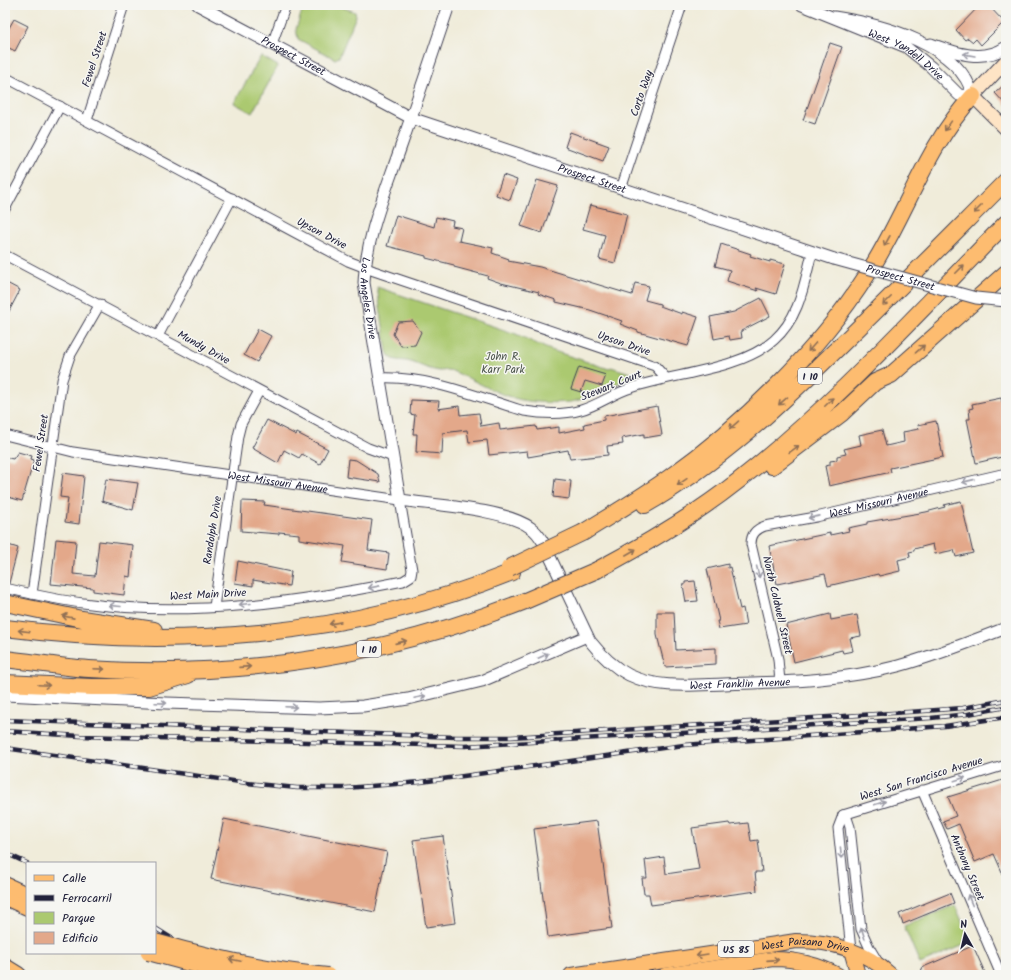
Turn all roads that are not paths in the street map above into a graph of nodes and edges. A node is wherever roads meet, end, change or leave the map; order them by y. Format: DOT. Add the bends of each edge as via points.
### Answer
graph roads {
  1 [pos="124,5"];
  2 [pos="198,5"];
  3 [pos="286,5"];
  4 [pos="449,5"];
  5 [pos="682,5"];
  6 [pos="802,5"];
  7 [pos="834,17"];
  8 [pos="917,40"];
  9 [pos="272,44"];
  10 [pos="1006,47"];
  11 [pos="1006,61"];
  12 [pos="5,77"];
  13 [pos="973,96"];
  14 [pos="60,106"];
  15 [pos="411,118"];
  16 [pos="87,120"];
  17 [pos="1006,128"];
  18 [pos="1006,181"];
  19 [pos="621,189"];
  20 [pos="232,198"];
  21 [pos="5,209"];
  22 [pos="1006,222"];
  23 [pos="812,253"];
  24 [pos="5,255"];
  25 [pos="365,268"];
  26 [pos="1006,273"];
  27 [pos="1006,301"];
  28 [pos="100,304"];
  29 [pos="158,336"];
  30 [pos="381,378"];
  31 [pos="666,378"];
  32 [pos="260,391"];
  33 [pos="5,435"];
  34 [pos="52,448"];
  35 [pos="393,457"];
  36 [pos="1006,472"];
  37 [pos="233,476"];
  38 [pos="736,482"];
  39 [pos="400,500"];
  40 [pos="753,534"];
  41 [pos="585,535"];
  42 [pos="543,542"];
  43 [pos="411,576"];
  44 [pos="5,588"];
  45 [pos="32,594"];
  46 [pos="5,603"];
  47 [pos="214,607"];
  48 [pos="5,628"];
  49 [pos="1006,628"];
  50 [pos="587,636"];
  51 [pos="203,638"];
  52 [pos="5,659"];
  53 [pos="206,670"];
  54 [pos="780,682"];
  55 [pos="5,683"];
  56 [pos="5,695"];
  57 [pos="1006,765"];
  58 [pos="922,790"];
  59 [pos="843,815"];
  60 [pos="5,884"];
  61 [pos="26,894"];
  62 [pos="5,898"];
  63 [pos="26,908"];
  64 [pos="156,941"];
  65 [pos="851,950"];
  66 [pos="152,954"];
  67 [pos="5,966"];
  68 [pos="886,971"];
  69 [pos="18,975"];
  70 [pos="239,975"];
  71 [pos="328,975"];
  72 [pos="571,975"];
  73 [pos="665,975"];
  74 [pos="838,975"];
  75 [pos="858,975"];
  76 [pos="1001,975"];
  1 -- 16 [label="street, Fewel Street"];
  2 -- 9 [label="street, Prospect Street"];
  3 -- 9 [label="street"];
  4 -- 15 [label="street, Los Angeles Drive"];
  5 -- 19 [label="street, Corto Way"];
  6 -- 7 [label="street, West Yandell Drive"];
  7 -- 8 [label="street, West Yandell Drive" via="868,22"];
  7 -- 13 [label="street, West Yandell Drive" via="906,47 959,95"];
  10 -- 8 [label="street, one-way" via="987,55 970,55"];
  8 -- 13 [label="street, West Yandell Drive" via="948,60 970,83"];
  9 -- 15 [label="street, Prospect Street"];
  11 -- 13 [label="main road"];
  12 -- 14 [label="street, Upson Drive"];
  13 -- 17 [label="main road"];
  13 -- 41 [label="highway, one-way" via="939,140 899,221 868,275 819,339 748,414 664,481"];
  14 -- 16 [label="street, Upson Drive"];
  14 -- 21 [label="street"];
  15 -- 19 [label="street, Prospect Street"];
  15 -- 25 [label="street, Los Angeles Drive" via="366,251"];
  16 -- 20 [label="street, Upson Drive"];
  18 -- 41 [label="highway, I 10, one-way" via="799,387 741,439 670,491"];
  19 -- 23 [label="street, Prospect Street"];
  20 -- 25 [label="street, Upson Drive"];
  20 -- 29 [label="street"];
  38 -- 22 [label="highway, I 10, one-way" via="817,414"];
  23 -- 27 [label="street, Prospect Street, bridge" via="976,298"];
  23 -- 31 [label="street, Stewart Court" via="801,300 793,317 775,340 755,354 738,361"];
  24 -- 28 [label="street, Mundy Drive"];
  25 -- 30 [label="street, Los Angeles Drive" via="364,283"];
  25 -- 31 [label="street, Upson Drive" via="655,366"];
  38 -- 26 [label="highway, one-way" via="767,470 818,432 875,382 891,375"];
  28 -- 29 [label="street, Mundy Drive"];
  28 -- 34 [label="street, Fewel Street" via="66,367 60,389"];
  29 -- 32 [label="street, Mundy Drive"];
  30 -- 31 [label="street, Stewart Court" via="422,382 538,413 582,410 630,388"];
  30 -- 35 [label="street, Los Angeles Drive"];
  32 -- 35 [label="street, Mundy Drive" via="368,448"];
  32 -- 37 [label="street, Randolph Drive" via="239,430"];
  33 -- 34 [label="street, West Missouri Avenue"];
  34 -- 37 [label="street, West Missouri Avenue"];
  34 -- 45 [label="street, Fewel Street"];
  35 -- 39 [label="street, Los Angeles Drive"];
  36 -- 40 [label="street, West Missouri Avenue, one-way" via="816,517 765,526"];
  37 -- 39 [label="street, West Missouri Avenue"];
  37 -- 47 [label="street, Randolph Drive"];
  53 -- 38 [label="highway, I 10, one-way, bridge" via="329,658 456,626 525,601 597,570 677,525"];
  39 -- 42 [label="street, West Missouri Avenue" via="501,515 532,528"];
  39 -- 43 [label="street, Los Angeles Drive"];
  40 -- 54 [label="street, North Coldwell Street, one-way" via="751,544 778,659"];
  41 -- 51 [label="highway, I 10, one-way" via="511,570 441,597 369,617 269,633"];
  42 -- 50 [label="street, West Franklin Avenue"];
  43 -- 47 [label="street, West Main Drive, one-way" via="403,581 330,596"];
  44 -- 45 [label="street, West Main Drive"];
  47 -- 45 [label="street, West Main Drive, one-way" via="120,607"];
  51 -- 46 [label="highway, one-way" via="106,624"];
  51 -- 48 [label="highway, I 10, one-way" via="128,639 71,636"];
  49 -- 54 [label="street, West Franklin Avenue" via="896,666 840,677"];
  50 -- 54 [label="street, West Franklin Avenue" via="616,668 654,683 681,685"];
  56 -- 50 [label="street, one-way" via="122,702 319,708 363,706 408,699 482,682"];
  52 -- 53 [label="highway, I 10, one-way" via="88,669"];
  55 -- 53 [label="highway, one-way" via="149,687"];
  58 -- 57 [label="street, West San Francisco Avenue, one-way"];
  59 -- 58 [label="street, West San Francisco Avenue, one-way"];
  76 -- 58 [label="street, Anthony Street, one-way"];
  59 -- 65 [label="street, one-way" via="838,828"];
  68 -- 59 [label="street, one-way" via="869,947 861,929 850,827"];
  60 -- 61 [label="main road"];
  62 -- 63 [label="main road"];
  71 -- 64 [label="main road, one-way, bridge" via="263,966"];
  65 -- 68 [label="main road, West Paisano Drive / US 85" via="871,959"];
  65 -- 72 [label="main road, West Paisano Drive / US 85, one-way" via="829,943 796,941"];
  65 -- 75 [label="main road"];
  66 -- 70 [label="main road, bridge"];
  67 -- 69 [label="highway"];
  73 -- 74 [label="main road, West Paisano Drive / US 85, one-way" via="773,959 810,963"];
}
